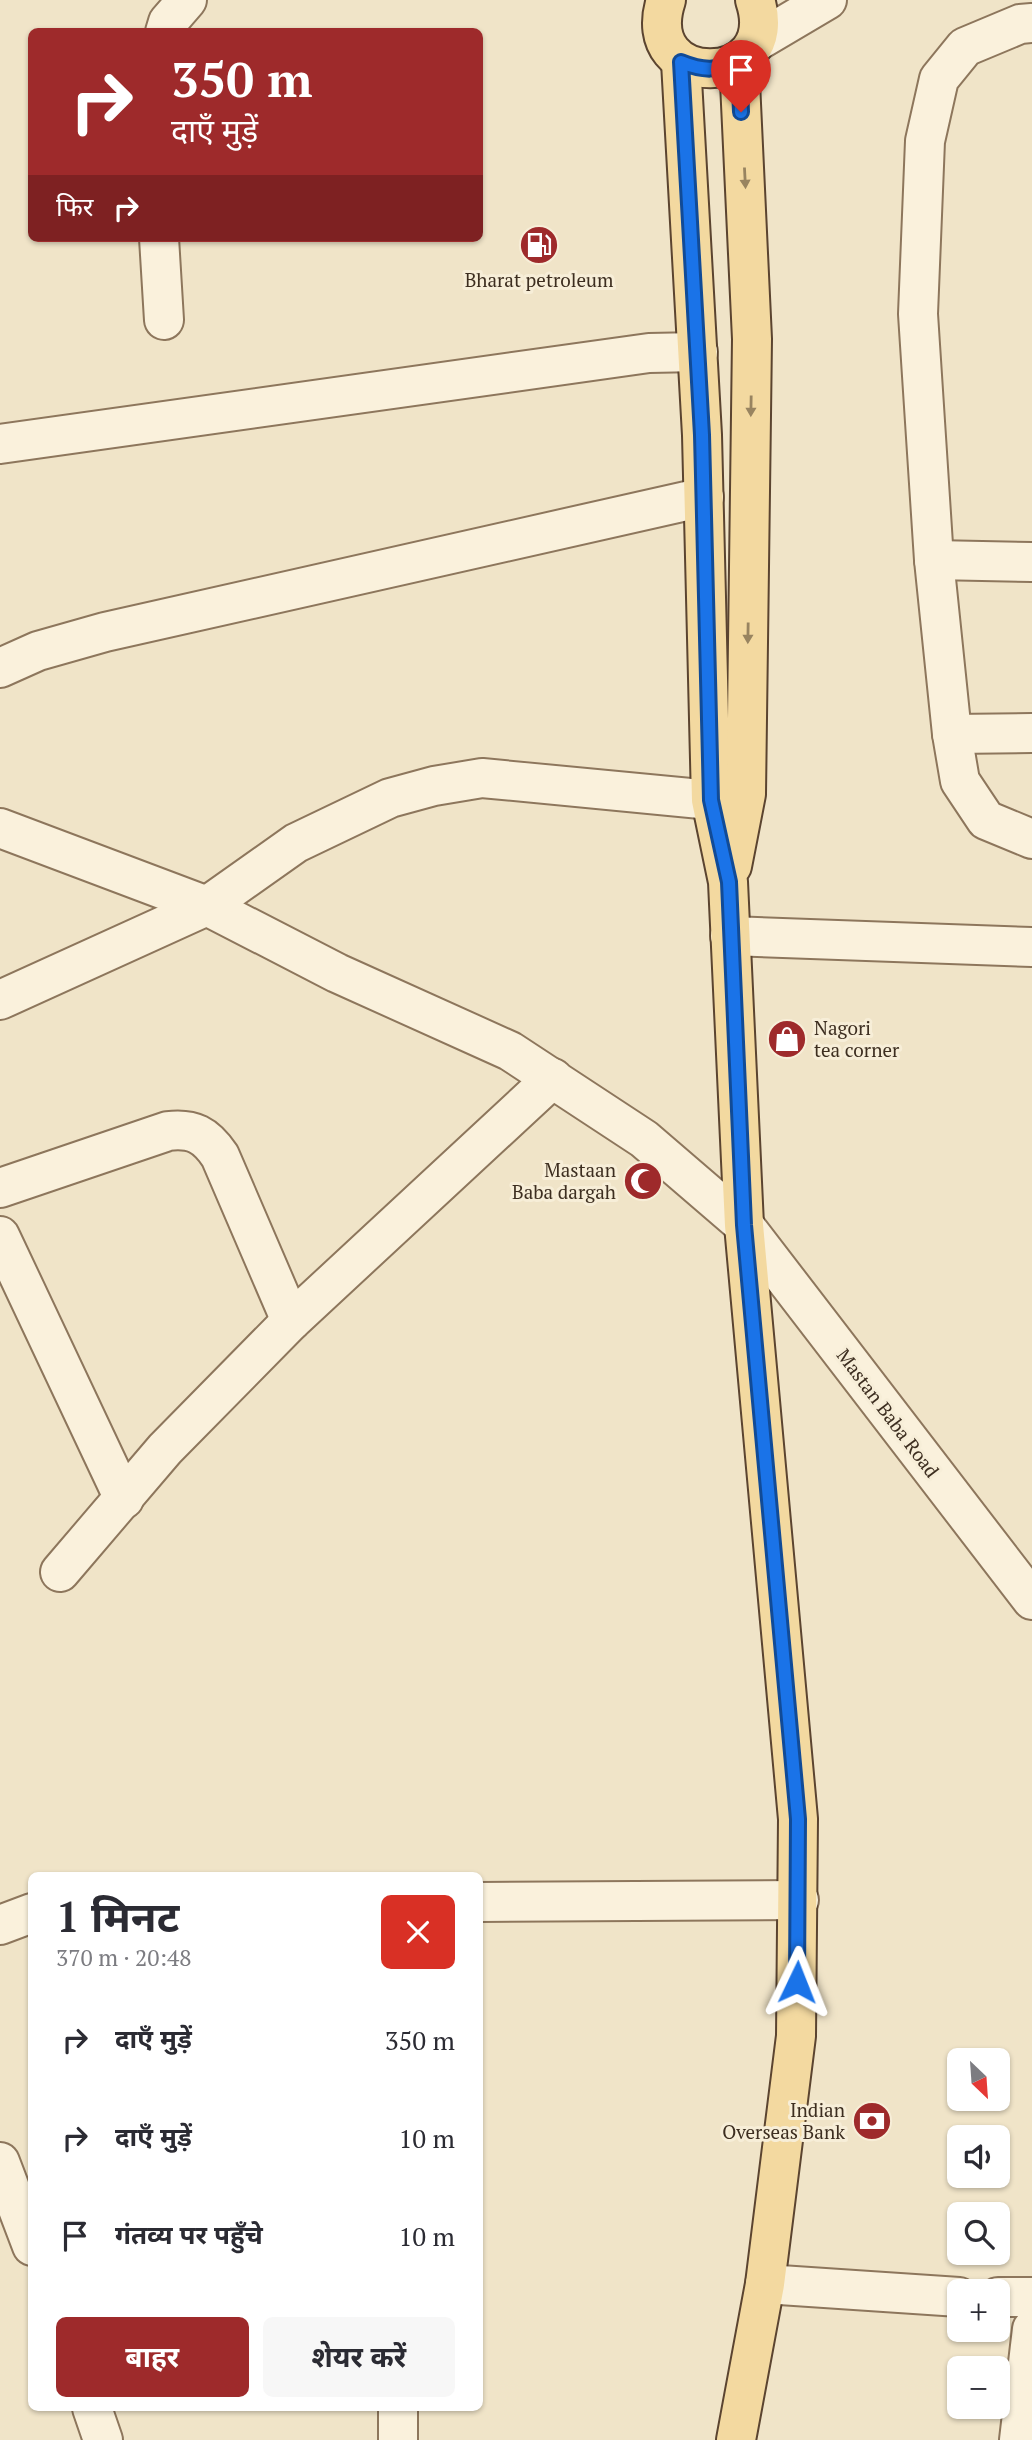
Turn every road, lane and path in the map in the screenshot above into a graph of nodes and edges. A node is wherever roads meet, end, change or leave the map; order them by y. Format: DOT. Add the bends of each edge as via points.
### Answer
graph roads {
  1 [pos="187,0"];
  2 [pos="666,0"];
  3 [pos="755,0"];
  4 [pos="827,0"];
  5 [pos="1032,23"];
  6 [pos="166,28"];
  7 [pos="747,52"];
  8 [pos="681,62"];
  9 [pos="159,242"];
  10 [pos="164,320"];
  11 [pos="698,352"];
  12 [pos="0,444"];
  13 [pos="704,497"];
  14 [pos="934,560"];
  15 [pos="1032,562"];
  16 [pos="0,668"];
  17 [pos="1032,733"];
  18 [pos="951,734"];
  19 [pos="711,800"];
  20 [pos="0,828"];
  21 [pos="1032,839"];
  22 [pos="729,882"];
  23 [pos="207,906"];
  24 [pos="730,936"];
  25 [pos="1032,947"];
  26 [pos="0,1000"];
  27 [pos="553,1078"];
  28 [pos="0,1188"];
  29 [pos="744,1225"];
  30 [pos="0,1236"];
  31 [pos="291,1321"];
  32 [pos="124,1499"];
  33 [pos="60,1572"];
  34 [pos="1032,1600"];
  35 [pos="799,1900"];
  36 [pos="483,1902"];
  37 [pos="28,1914"];
  38 [pos="0,1925"];
  39 [pos="0,2162"];
  40 [pos="28,2236"];
  41 [pos="765,2284"];
  42 [pos="947,2296"];
  43 [pos="1010,2297"];
  44 [pos="1032,2297"];
  45 [pos="1032,2329"];
  46 [pos="93,2411"];
  47 [pos="398,2411"];
  48 [pos="103,2440"];
  49 [pos="398,2440"];
  50 [pos="736,2440"];
  51 [pos="1019,2440"];
  1 -- 6 [label="street"];
  2 -- 8 [label="main road" via="660,18 665,43"];
  3 -- 7 [label="main road" via="761,18"];
  4 -- 7 [label="street"];
  5 -- 14 [label="street" via="965,47 939,79 925,141 918,314"];
  7 -- 8 [label="main road" via="720,69 700,70"];
  7 -- 22 [label="main road, one-way" via="752,339 746,794"];
  8 -- 11 [label="main road"];
  9 -- 10 [label="street"];
  11 -- 12 [label="street" via="649,352"];
  11 -- 13 [label="main road"];
  13 -- 16 [label="street" via="105,632 37,651"];
  13 -- 19 [label="main road"];
  14 -- 15 [label="street"];
  14 -- 18 [label="street"];
  17 -- 18 [label="street"];
  18 -- 21 [label="street" via="960,781 986,820"];
  19 -- 22 [label="main road"];
  19 -- 23 [label="street" via="482,778 434,786 390,798 339,820"];
  20 -- 23 [label="street, Mastan Baba Road"];
  22 -- 24 [label="main road"];
  23 -- 26 [label="street"];
  23 -- 27 [label="street, Mastan Baba Road" via="337,973 510,1051"];
  24 -- 25 [label="street"];
  24 -- 29 [label="main road"];
  27 -- 29 [label="street, Mastan Baba Road" via="644,1139"];
  27 -- 31 [label="street"];
  28 -- 31 [label="street" via="168,1131 196,1132 209,1140 220,1156"];
  29 -- 34 [label="street, Mastan Baba Road"];
  29 -- 35 [label="main road" via="798,1819"];
  30 -- 32 [label="street"];
  31 -- 32 [label="street" via="165,1449"];
  32 -- 33 [label="street"];
  35 -- 36 [label="street"];
  35 -- 41 [label="main road" via="796,2036"];
  37 -- 38 [label="street"];
  39 -- 40 [label="street"];
  41 -- 42 [label="street"];
  41 -- 50 [label="main road"];
  43 -- 44 [label="street"];
  45 -- 51 [label="street"];
  46 -- 48 [label="street"];
  47 -- 49 [label="street"];
}
